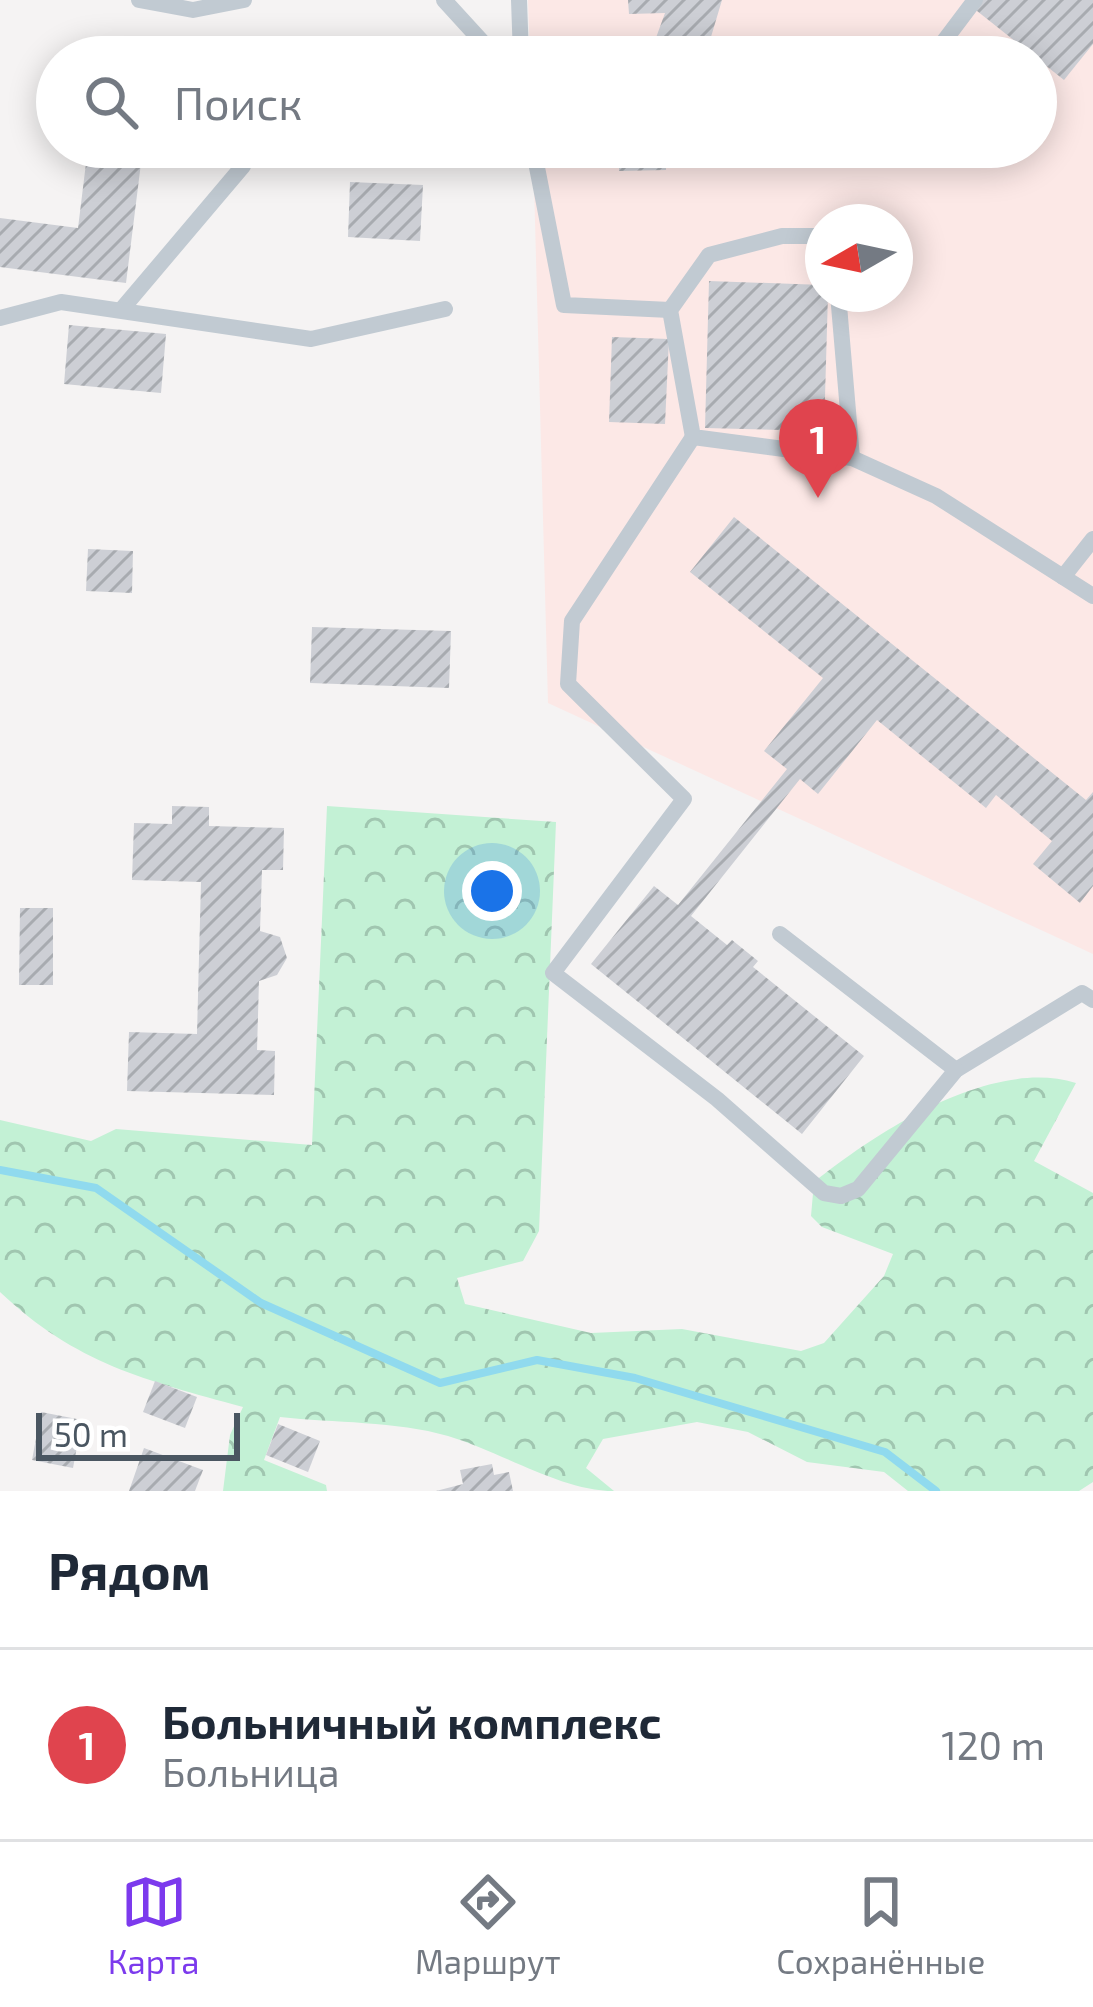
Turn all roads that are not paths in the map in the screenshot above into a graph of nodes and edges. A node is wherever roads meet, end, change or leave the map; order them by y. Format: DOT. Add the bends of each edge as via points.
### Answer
graph roads {
  1 [pos="139,0"];
  2 [pos="244,0"];
  3 [pos="444,0"];
  4 [pos="519,0"];
  5 [pos="975,0"];
  6 [pos="477,36"];
  7 [pos="520,36"];
  8 [pos="948,36"];
  9 [pos="241,168"];
  10 [pos="537,168"];
  11 [pos="805,236"];
  12 [pos="122,309"];
  13 [pos="446,309"];
  14 [pos="670,310"];
  15 [pos="840,312"];
  16 [pos="0,318"];
  17 [pos="693,437"];
  18 [pos="852,458"];
  19 [pos="1093,539"];
  20 [pos="1063,577"];
  21 [pos="1093,596"];
  22 [pos="780,934"];
  23 [pos="1093,1000"];
  24 [pos="956,1070"];
  1 -- 2 [label="lane" via="193,10"];
  3 -- 6 [label="lane"];
  4 -- 7 [label="lane"];
  5 -- 8 [label="lane"];
  9 -- 12 [label="lane"];
  10 -- 14 [label="lane" via="564,304"];
  11 -- 14 [label="lane" via="710,255"];
  12 -- 13 [label="lane" via="311,339"];
  12 -- 16 [label="lane" via="61,302"];
  14 -- 17 [label="lane"];
  15 -- 18 [label="lane"];
  17 -- 18 [label="lane"];
  17 -- 24 [label="lane" via="572,621 568,684 684,799 554,973 824,1193 858,1189"];
  18 -- 20 [label="lane" via="936,496"];
  19 -- 20 [label="lane"];
  20 -- 21 [label="lane"];
  22 -- 24 [label="lane"];
  23 -- 24 [label="lane" via="1082,993"];
}
